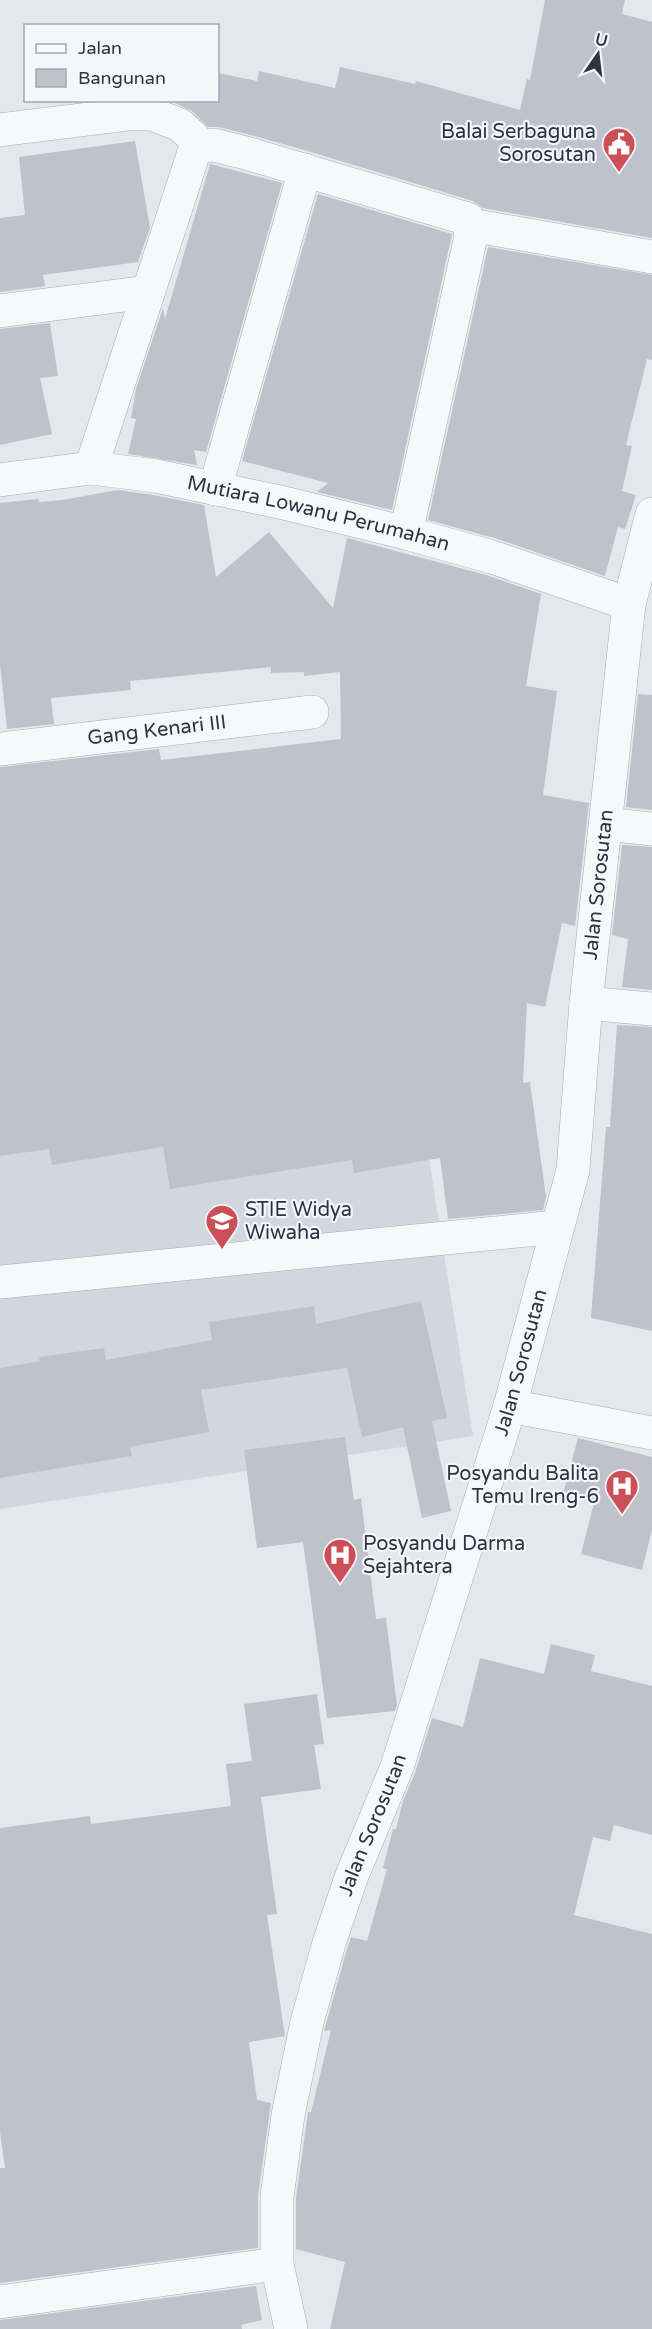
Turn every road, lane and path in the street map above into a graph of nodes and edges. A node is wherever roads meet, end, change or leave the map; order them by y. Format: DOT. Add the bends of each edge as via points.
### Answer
graph roads {
  1 [pos="0,130"];
  2 [pos="196,146"];
  3 [pos="305,170"];
  4 [pos="471,225"];
  5 [pos="652,257"];
  6 [pos="148,292"];
  7 [pos="0,311"];
  8 [pos="91,468"];
  9 [pos="0,480"];
  10 [pos="215,489"];
  11 [pos="652,514"];
  12 [pos="406,533"];
  13 [pos="629,604"];
  14 [pos="312,712"];
  15 [pos="0,749"];
  16 [pos="606,824"];
  17 [pos="652,829"];
  18 [pos="586,1003"];
  19 [pos="652,1009"];
  20 [pos="558,1227"];
  21 [pos="0,1282"];
  22 [pos="510,1406"];
  23 [pos="652,1433"];
  24 [pos="278,2264"];
  25 [pos="0,2302"];
  26 [pos="291,2329"];
  1 -- 2 [label="street" via="152,114 180,125 194,138"];
  2 -- 3 [label="street" via="214,145"];
  2 -- 6 [label="street"];
  3 -- 4 [label="street" via="459,214"];
  3 -- 10 [label="street"];
  4 -- 5 [label="street"];
  4 -- 12 [label="street"];
  6 -- 7 [label="street"];
  6 -- 8 [label="street"];
  8 -- 9 [label="street, Mutiara Lowanu Perumahan"];
  8 -- 10 [label="street, Mutiara Lowanu Perumahan"];
  10 -- 12 [label="street, Mutiara Lowanu Perumahan"];
  11 -- 13 [label="street, Jalan Sorosutan"];
  12 -- 13 [label="street, Mutiara Lowanu Perumahan" via="492,557"];
  13 -- 16 [label="street, Jalan Sorosutan"];
  14 -- 15 [label="street, Gang Kenari III"];
  16 -- 17 [label="street"];
  16 -- 18 [label="street, Jalan Sorosutan"];
  18 -- 19 [label="street"];
  18 -- 20 [label="street, Jalan Sorosutan" via="573,1170"];
  20 -- 21 [label="street"];
  20 -- 22 [label="street, Jalan Sorosutan"];
  22 -- 23 [label="street"];
  22 -- 24 [label="street, Jalan Sorosutan" via="397,1767 351,1878 307,2022 288,2115 277,2197"];
  24 -- 25 [label="street"];
  24 -- 26 [label="street, Jalan Sorosutan"];
}
